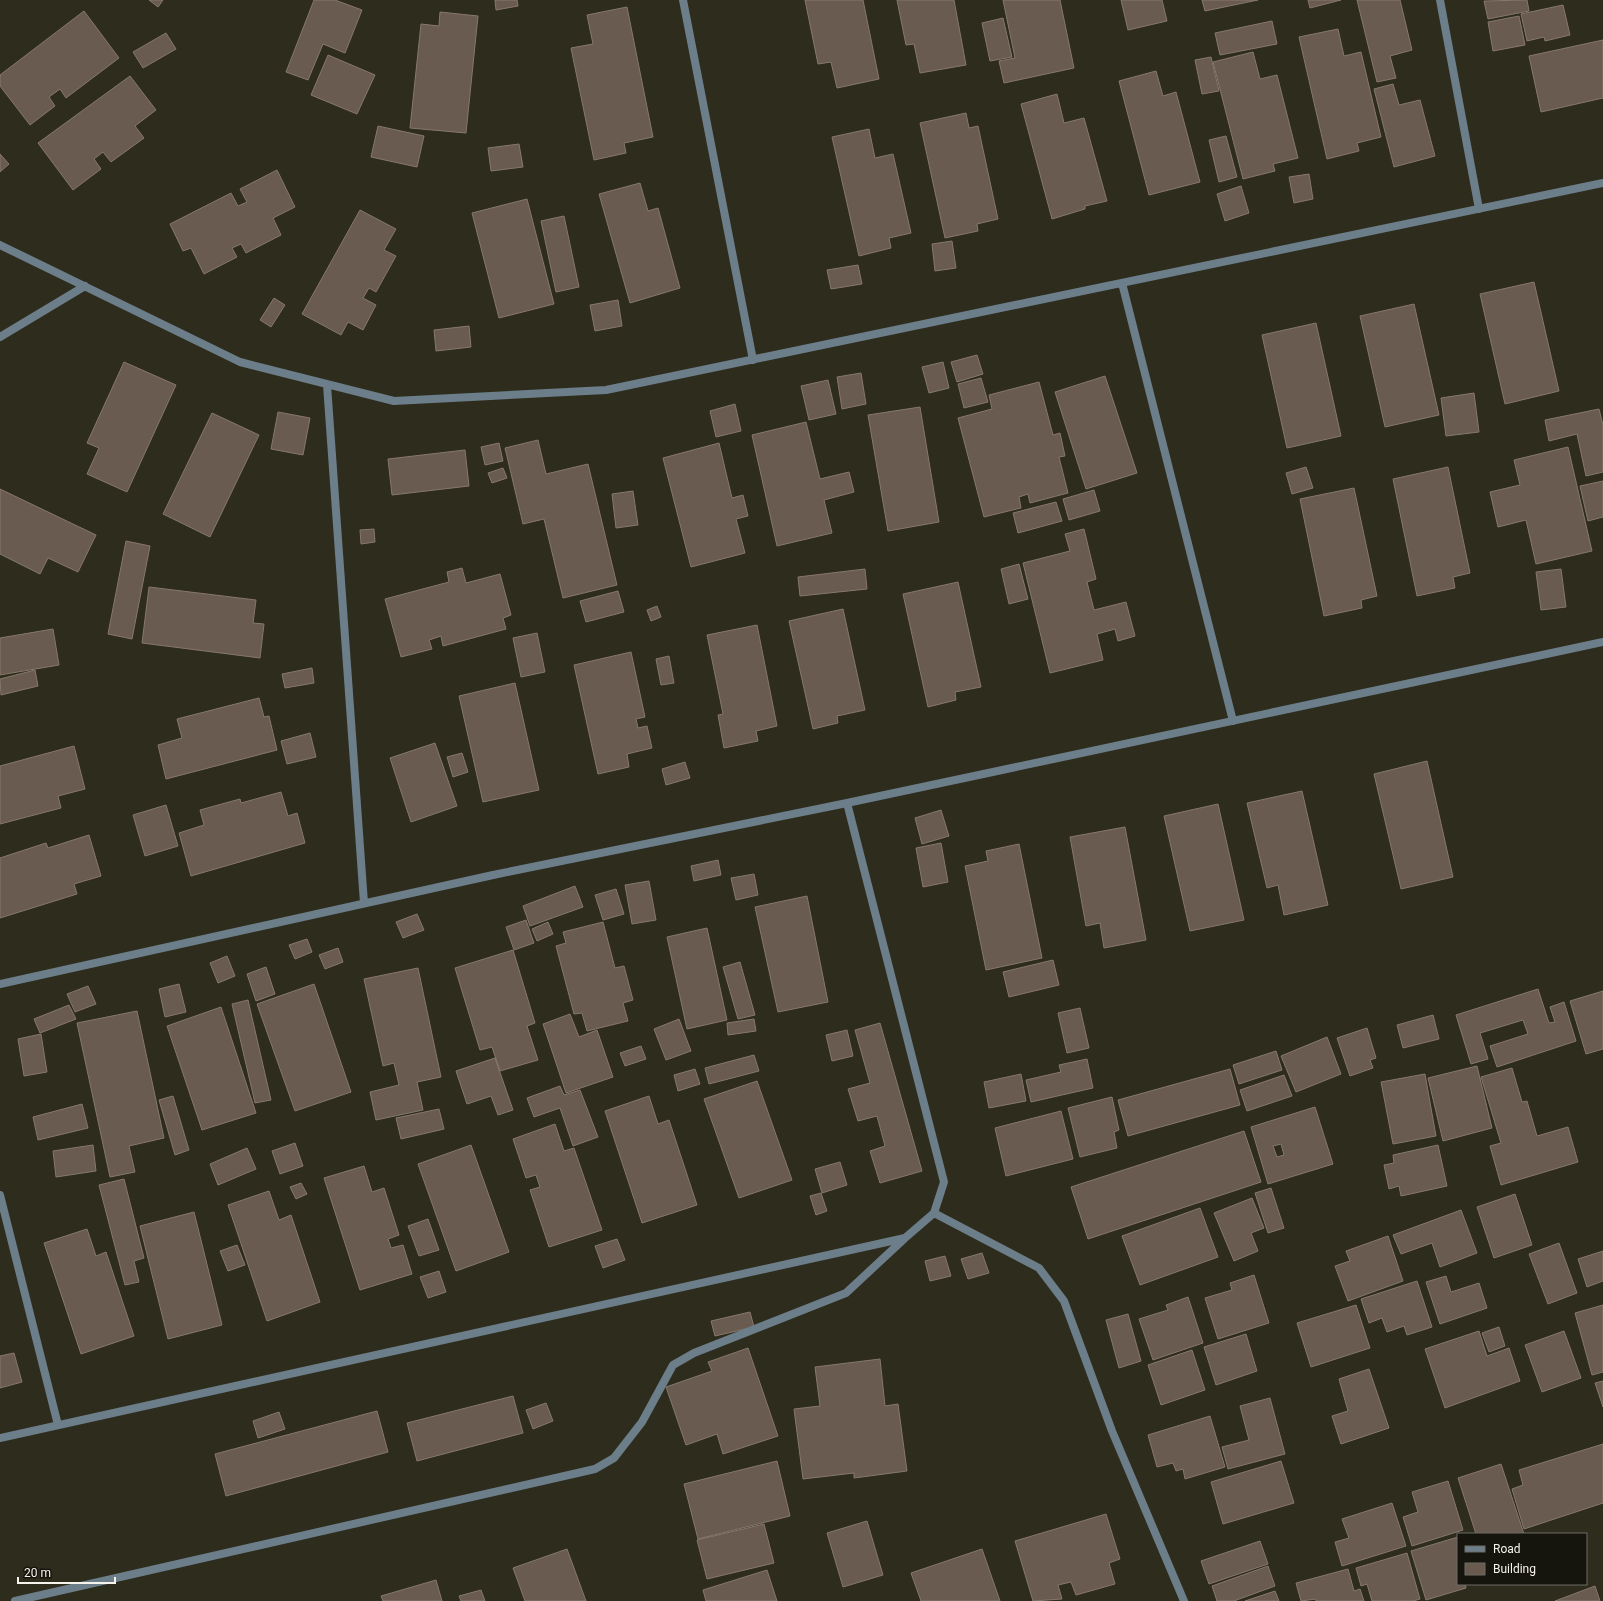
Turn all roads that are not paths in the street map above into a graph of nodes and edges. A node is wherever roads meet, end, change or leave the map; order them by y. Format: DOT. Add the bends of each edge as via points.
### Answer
graph roads {
  1 [pos="683,0"];
  2 [pos="1440,0"];
  3 [pos="1603,183"];
  4 [pos="1479,209"];
  5 [pos="0,245"];
  6 [pos="1122,283"];
  7 [pos="85,286"];
  8 [pos="0,337"];
  9 [pos="753,360"];
  10 [pos="327,385"];
  11 [pos="1603,642"];
  12 [pos="1233,721"];
  13 [pos="847,803"];
  14 [pos="364,903"];
  15 [pos="0,984"];
  16 [pos="0,1195"];
  17 [pos="934,1213"];
  18 [pos="905,1238"];
  19 [pos="58,1425"];
  20 [pos="0,1438"];
  21 [pos="15,1601"];
  22 [pos="1184,1601"];
  1 -- 9 [label="street"];
  2 -- 4 [label="street"];
  3 -- 4 [label="street"];
  4 -- 6 [label="street"];
  5 -- 7 [label="street"];
  6 -- 9 [label="street"];
  6 -- 12 [label="street"];
  7 -- 8 [label="street"];
  7 -- 10 [label="street" via="240,362"];
  9 -- 10 [label="street" via="606,390 394,401"];
  10 -- 14 [label="street"];
  11 -- 12 [label="street"];
  12 -- 13 [label="street"];
  13 -- 14 [label="street"];
  13 -- 17 [label="street" via="944,1182"];
  14 -- 15 [label="street"];
  16 -- 19 [label="street"];
  17 -- 18 [label="street"];
  17 -- 22 [label="street" via="1039,1268 1064,1301 1112,1431"];
  18 -- 19 [label="street"];
  18 -- 21 [label="street" via="846,1293 694,1353 673,1365 642,1422 614,1458 595,1469"];
  19 -- 20 [label="street"];
}
